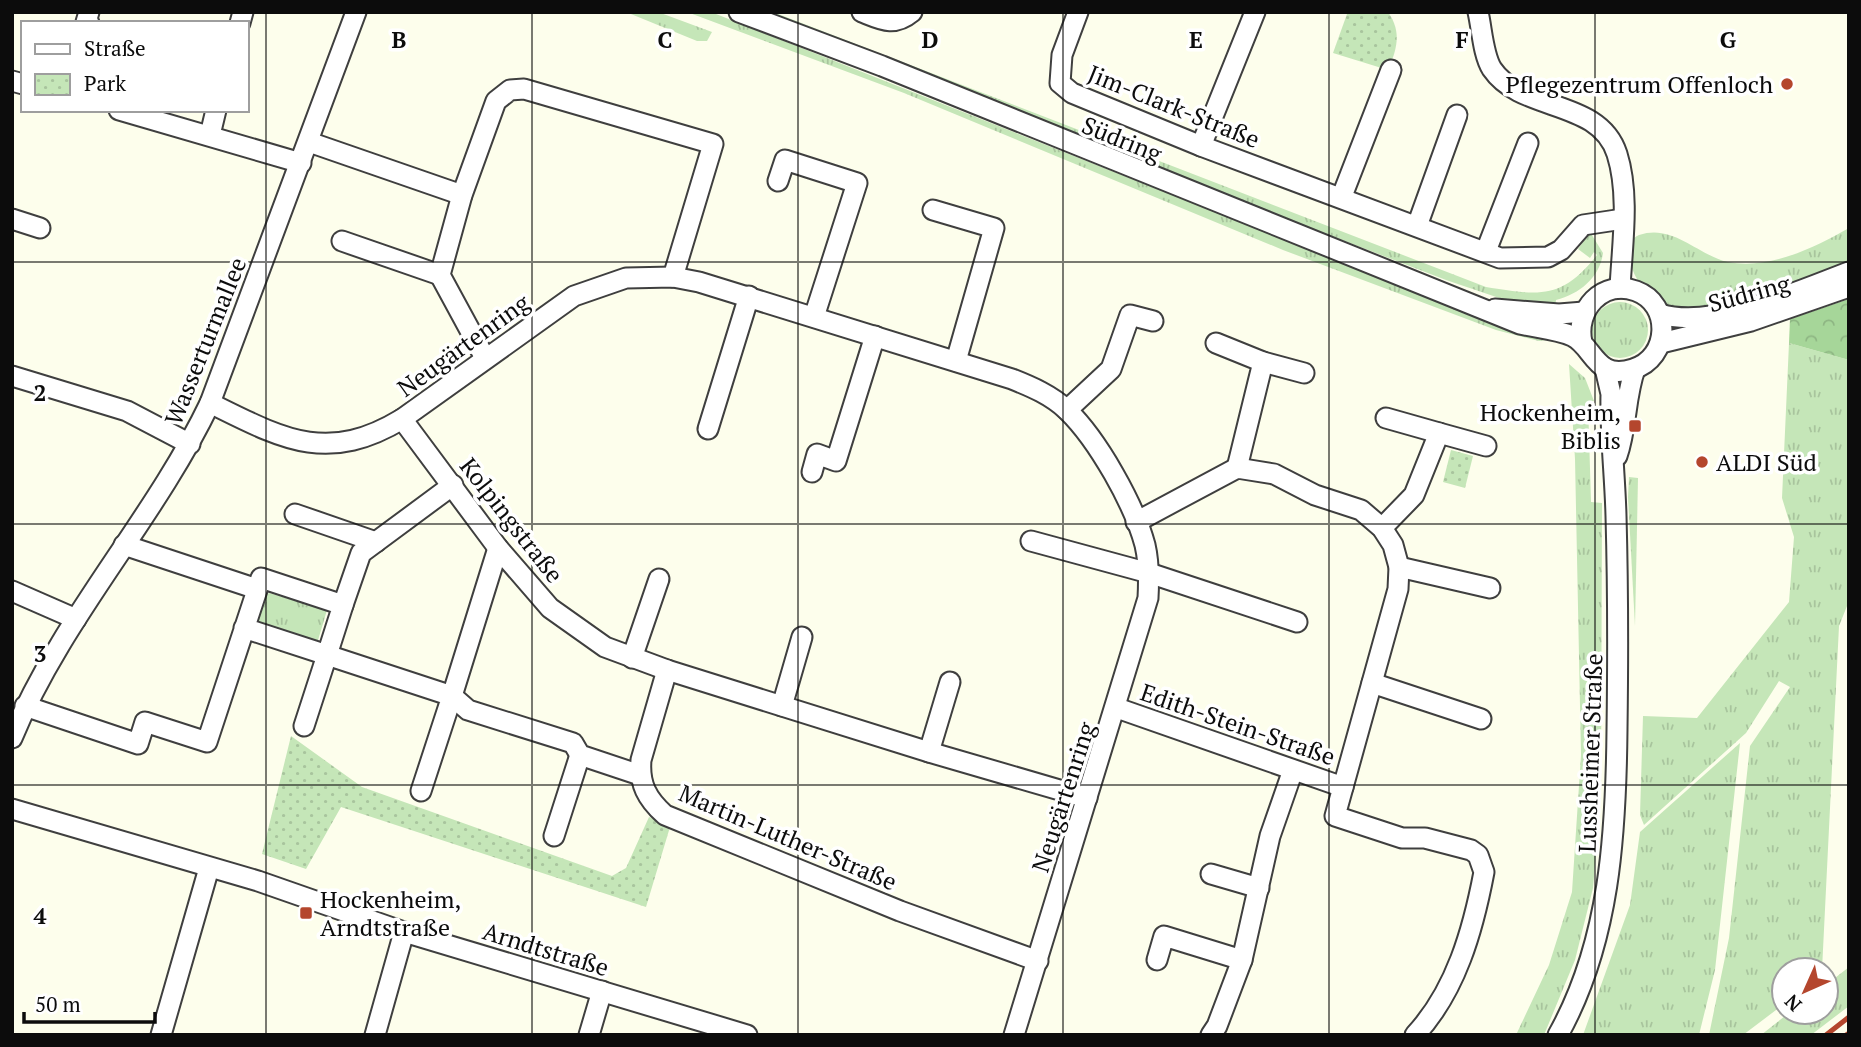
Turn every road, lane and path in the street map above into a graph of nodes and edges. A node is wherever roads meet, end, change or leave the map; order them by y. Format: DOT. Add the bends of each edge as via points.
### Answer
graph roads {
  1 [pos="356,12"];
  2 [pos="739,12"];
  3 [pos="862,12"];
  4 [pos="912,12"];
  5 [pos="1078,12"];
  6 [pos="1255,12"];
  7 [pos="1478,12"];
  8 [pos="1391,70"];
  9 [pos="126,112"];
  10 [pos="216,112"];
  11 [pos="1457,115"];
  12 [pos="210,135"];
  13 [pos="309,142"];
  14 [pos="1528,143"];
  15 [pos="1201,146"];
  16 [pos="300,163"];
  17 [pos="778,181"];
  18 [pos="461,195"];
  19 [pos="1342,196"];
  20 [pos="933,210"];
  21 [pos="12,219"];
  22 [pos="1623,219"];
  23 [pos="1417,226"];
  24 [pos="40,228"];
  25 [pos="342,242"];
  26 [pos="1486,251"];
  27 [pos="1849,272"];
  28 [pos="440,275"];
  29 [pos="673,277"];
  30 [pos="1849,287"];
  31 [pos="1620,288"];
  32 [pos="749,296"];
  33 [pos="1486,309"];
  34 [pos="1584,312"];
  35 [pos="1660,314"];
  36 [pos="814,317"];
  37 [pos="1153,321"];
  38 [pos="875,336"];
  39 [pos="1582,342"];
  40 [pos="1661,342"];
  41 [pos="1216,343"];
  42 [pos="485,358"];
  43 [pos="956,360"];
  44 [pos="1263,362"];
  45 [pos="1605,368"];
  46 [pos="1635,369"];
  47 [pos="1304,373"];
  48 [pos="12,376"];
  49 [pos="210,403"];
  50 [pos="1067,410"];
  51 [pos="1386,418"];
  52 [pos="402,419"];
  53 [pos="708,429"];
  54 [pos="1438,433"];
  55 [pos="190,444"];
  56 [pos="1486,446"];
  57 [pos="1615,464"];
  58 [pos="1237,468"];
  59 [pos="812,472"];
  60 [pos="453,485"];
  61 [pos="295,514"];
  62 [pos="1136,522"];
  63 [pos="1382,528"];
  64 [pos="1031,541"];
  65 [pos="376,542"];
  66 [pos="124,545"];
  67 [pos="498,548"];
  68 [pos="1399,568"];
  69 [pos="1149,573"];
  70 [pos="659,579"];
  71 [pos="1490,588"];
  72 [pos="257,589"];
  73 [pos="12,591"];
  74 [pos="343,605"];
  75 [pos="76,619"];
  76 [pos="1297,622"];
  77 [pos="244,628"];
  78 [pos="802,636"];
  79 [pos="327,655"];
  80 [pos="632,658"];
  81 [pos="667,670"];
  82 [pos="950,682"];
  83 [pos="1372,683"];
  84 [pos="452,696"];
  85 [pos="782,705"];
  86 [pos="25,706"];
  87 [pos="1117,708"];
  88 [pos="1481,719"];
  89 [pos="304,726"];
  90 [pos="12,738"];
  91 [pos="929,752"];
  92 [pos="580,755"];
  93 [pos="1293,770"];
  94 [pos="640,775"];
  95 [pos="1343,787"];
  96 [pos="421,791"];
  97 [pos="1087,798"];
  98 [pos="12,809"];
  99 [pos="554,836"];
  100 [pos="209,868"];
  101 [pos="1211,874"];
  102 [pos="1259,888"];
  103 [pos="404,932"];
  104 [pos="1157,960"];
  105 [pos="1242,960"];
  106 [pos="1038,961"];
  107 [pos="602,991"];
  108 [pos="161,1035"];
  109 [pos="375,1035"];
  110 [pos="589,1035"];
  111 [pos="747,1035"];
  112 [pos="1014,1035"];
  113 [pos="1211,1035"];
  114 [pos="1415,1035"];
  115 [pos="1558,1035"];
  1 -- 13 [label="street, Wasserturmallee"];
  2 -- 33 [label="street, Südring"];
  3 -- 4 [label="street" via="888,22 900,21"];
  5 -- 15 [label="street, Jim-Clark-Straße" via="1062,55 1060,83 1072,93"];
  6 -- 15 [label="street"];
  7 -- 22 [label="street" via="1490,67 1502,80 1590,119 1612,143 1620,169"];
  8 -- 19 [label="street"];
  9 -- 12 [label="street"];
  10 -- 12 [label="street"];
  11 -- 23 [label="street"];
  12 -- 16 [label="street"];
  13 -- 16 [label="street, Wasserturmallee"];
  13 -- 18 [label="street"];
  14 -- 26 [label="street"];
  15 -- 19 [label="street, Jim-Clark-Straße"];
  16 -- 49 [label="street, Wasserturmallee"];
  17 -- 36 [label="street" via="785,160 857,183"];
  18 -- 28 [label="street"];
  18 -- 29 [label="street" via="496,101 510,89 524,89 713,144"];
  19 -- 23 [label="street, Jim-Clark-Straße"];
  20 -- 43 [label="street" via="994,228"];
  21 -- 24 [label="street"];
  22 -- 26 [label="street, Jim-Clark-Straße" via="1583,225 1561,250 1548,257 1515,259"];
  22 -- 31 [label="street"];
  23 -- 26 [label="street, Jim-Clark-Straße"];
  25 -- 28 [label="street"];
  27 -- 35 [label="street, Südring" via="1737,310 1688,318"];
  28 -- 42 [label="street"];
  29 -- 32 [label="street, Neugärtenring"];
  29 -- 42 [label="street, Neugärtenring" via="626,278 574,296"];
  30 -- 40 [label="street, Südring" via="1751,321"];
  31 -- 34 [label="street" via="1605,292"];
  31 -- 35 [label="street" via="1650,300"];
  32 -- 36 [label="street, Neugärtenring"];
  32 -- 53 [label="street"];
  33 -- 34 [label="street, Südring"];
  33 -- 39 [label="street, Südring"];
  34 -- 39 [label="street"];
  35 -- 40 [label="street"];
  36 -- 38 [label="street, Neugärtenring"];
  37 -- 50 [label="street" via="1130,315 1111,369"];
  38 -- 43 [label="street, Neugärtenring"];
  38 -- 59 [label="street" via="836,460 817,454"];
  39 -- 45 [label="street, Südring" via="1587,353"];
  40 -- 46 [label="street" via="1655,354"];
  41 -- 44 [label="street"];
  42 -- 52 [label="street, Neugärtenring"];
  43 -- 50 [label="street, Neugärtenring" via="1041,391"];
  44 -- 47 [label="street"];
  44 -- 58 [label="street"];
  45 -- 46 [label="street"];
  45 -- 57 [label="street, Lussheimer Straße"];
  46 -- 57 [label="street, Lussheimer Straße" via="1626,430"];
  48 -- 55 [label="street" via="127,411"];
  49 -- 52 [label="street, Neugärtenring" via="274,435 302,442 354,442"];
  49 -- 55 [label="street, Wasserturmallee"];
  50 -- 62 [label="street, Neugärtenring" via="1092,439"];
  51 -- 54 [label="street"];
  52 -- 60 [label="street, Kolpingstraße"];
  54 -- 56 [label="street"];
  54 -- 63 [label="street" via="1414,495"];
  55 -- 66 [label="street, Wasserturmallee"];
  57 -- 115 [label="street, Lussheimer Straße" via="1618,655 1611,872 1587,964"];
  58 -- 62 [label="street"];
  58 -- 63 [label="street, Edith-Stein-Straße" via="1274,474 1315,495 1361,510"];
  60 -- 65 [label="street"];
  60 -- 67 [label="street, Kolpingstraße"];
  61 -- 65 [label="street"];
  62 -- 69 [label="street, Neugärtenring"];
  63 -- 68 [label="street, Edith-Stein-Straße"];
  64 -- 69 [label="street"];
  65 -- 74 [label="street" via="361,553"];
  66 -- 72 [label="street"];
  66 -- 75 [label="street, Wasserturmallee"];
  67 -- 80 [label="street, Kolpingstraße" via="550,608 581,633"];
  67 -- 84 [label="street"];
  68 -- 71 [label="street"];
  68 -- 83 [label="street, Edith-Stein-Straße" via="1398,589"];
  69 -- 76 [label="street"];
  69 -- 87 [label="street, Neugärtenring" via="1149,598"];
  70 -- 80 [label="street"];
  72 -- 74 [label="street" via="261,578"];
  72 -- 77 [label="street"];
  73 -- 75 [label="street"];
  74 -- 79 [label="street"];
  75 -- 86 [label="street, Wasserturmallee"];
  77 -- 79 [label="street"];
  77 -- 86 [label="street" via="207,742 145,722 138,744"];
  78 -- 85 [label="street"];
  79 -- 84 [label="street"];
  79 -- 89 [label="street"];
  80 -- 81 [label="street, Kolpingstraße"];
  81 -- 85 [label="street, Kolpingstraße"];
  81 -- 94 [label="street"];
  82 -- 91 [label="street"];
  83 -- 88 [label="street"];
  83 -- 95 [label="street, Edith-Stein-Straße"];
  84 -- 92 [label="street" via="468,710 573,743"];
  84 -- 96 [label="street"];
  85 -- 91 [label="street, Kolpingstraße"];
  86 -- 90 [label="street, Wasserturmallee"];
  87 -- 93 [label="street, Edith-Stein-Straße"];
  87 -- 97 [label="street, Neugärtenring"];
  91 -- 97 [label="street, Kolpingstraße"];
  92 -- 94 [label="street"];
  92 -- 99 [label="street"];
  93 -- 95 [label="street, Edith-Stein-Straße"];
  93 -- 102 [label="street" via="1270,836"];
  94 -- 106 [label="street, Martin-Luther-Straße" via="647,795 665,815 900,911"];
  95 -- 114 [label="street, Edith-Stein-Straße" via="1335,816 1402,838 1443,841 1471,850 1483,863 1483,881 1452,981"];
  97 -- 106 [label="street, Neugärtenring"];
  98 -- 100 [label="street, Arndtstraße"];
  100 -- 103 [label="street, Arndtstraße"];
  100 -- 108 [label="street"];
  101 -- 102 [label="street"];
  102 -- 105 [label="street"];
  103 -- 107 [label="street, Arndtstraße"];
  103 -- 109 [label="street"];
  104 -- 105 [label="street" via="1164,936"];
  105 -- 113 [label="street"];
  106 -- 112 [label="street, Neugärtenring"];
  107 -- 110 [label="street"];
  107 -- 111 [label="street, Arndtstraße"];
}
